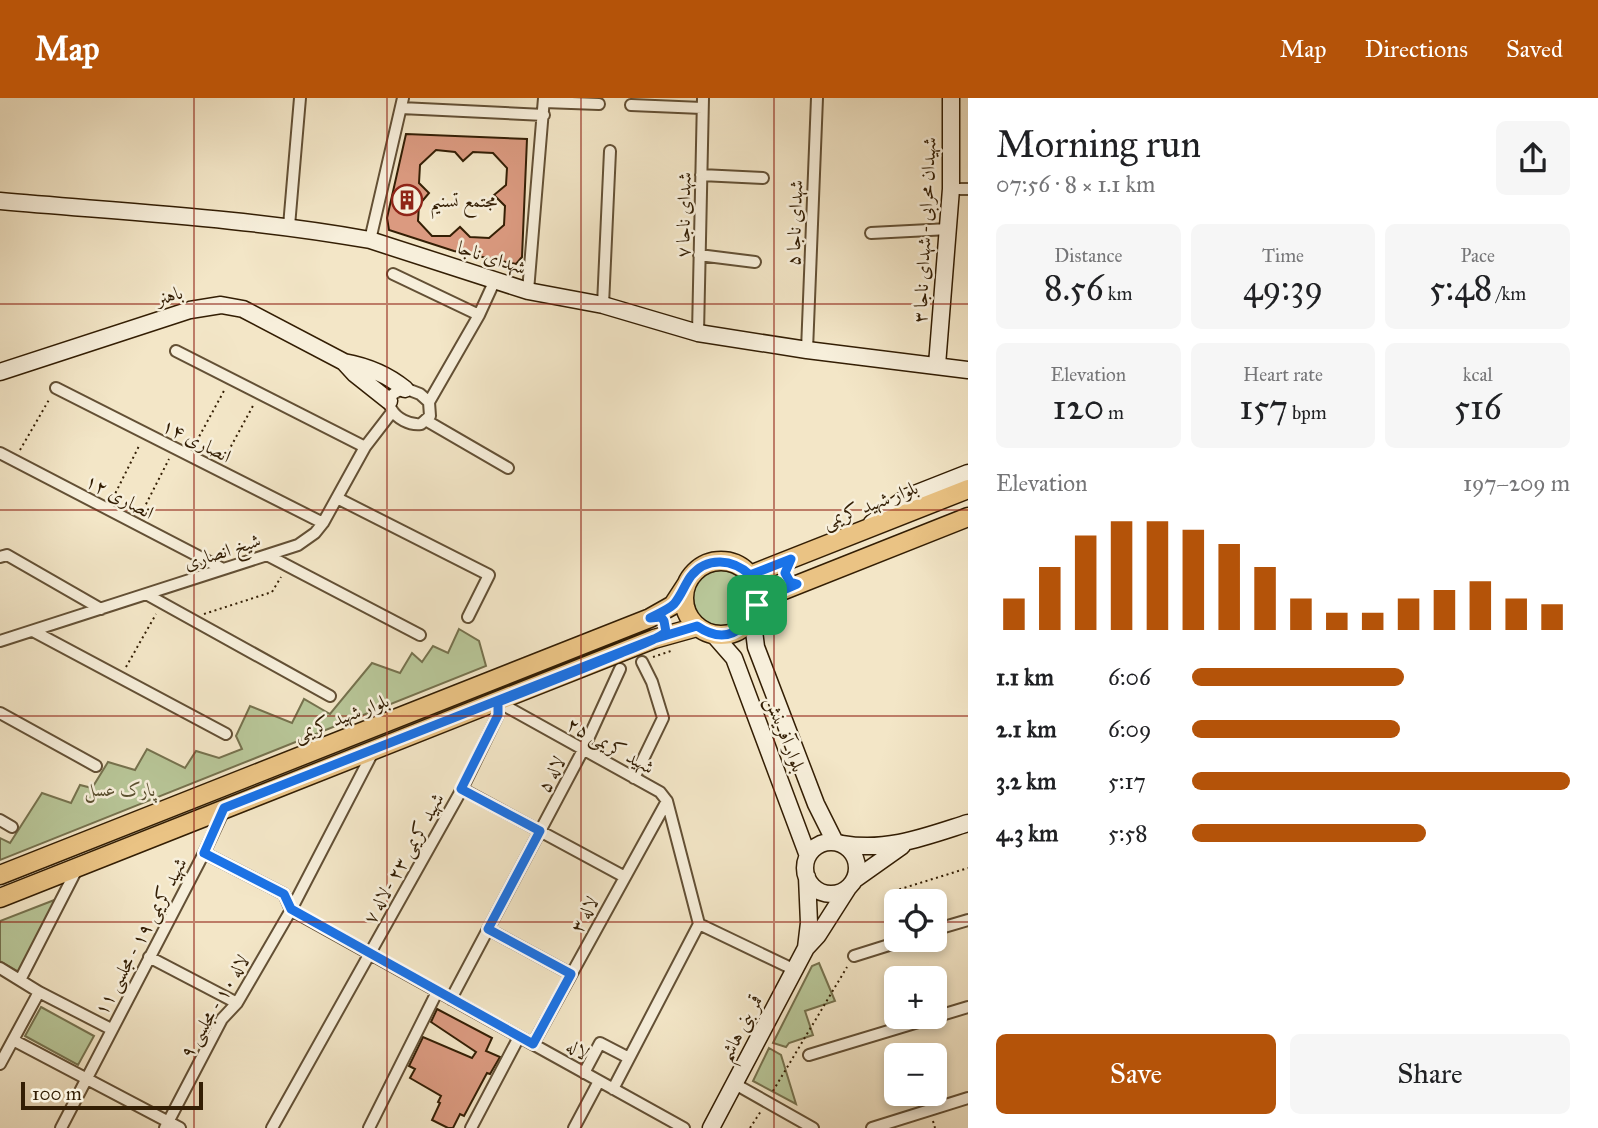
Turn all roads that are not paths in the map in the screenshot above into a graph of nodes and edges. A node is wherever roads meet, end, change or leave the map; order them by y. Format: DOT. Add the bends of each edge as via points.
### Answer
graph roads {
  1 [pos="300,98"];
  2 [pos="817,98"];
  3 [pos="951,98"];
  4 [pos="544,100"];
  5 [pos="402,103"];
  6 [pos="702,103"];
  7 [pos="599,104"];
  8 [pos="631,105"];
  9 [pos="544,116"];
  10 [pos="610,151"];
  11 [pos="701,175"];
  12 [pos="763,178"];
  13 [pos="960,189"];
  14 [pos="0,201"];
  15 [pos="289,226"];
  16 [pos="949,229"];
  17 [pos="871,233"];
  18 [pos="370,240"];
  19 [pos="699,254"];
  20 [pos="755,262"];
  21 [pos="393,274"];
  22 [pos="495,280"];
  23 [pos="528,291"];
  24 [pos="603,305"];
  25 [pos="479,315"];
  26 [pos="698,333"];
  27 [pos="807,350"];
  28 [pos="176,351"];
  29 [pos="344,362"];
  30 [pos="937,365"];
  31 [pos="968,370"];
  32 [pos="0,372"];
  33 [pos="56,388"];
  34 [pos="405,389"];
  35 [pos="429,402"];
  36 [pos="390,407"];
  37 [pos="427,421"];
  38 [pos="365,447"];
  39 [pos="0,453"];
  40 [pos="509,468"];
  41 [pos="968,472"];
  42 [pos="968,489"];
  43 [pos="337,498"];
  44 [pos="968,517"];
  45 [pos="323,523"];
  46 [pos="865,528"];
  47 [pos="267,555"];
  48 [pos="0,557"];
  49 [pos="791,559"];
  50 [pos="223,569"];
  51 [pos="750,575"];
  52 [pos="686,584"];
  53 [pos="797,584"];
  54 [pos="146,594"];
  55 [pos="101,609"];
  56 [pos="755,610"];
  57 [pos="468,617"];
  58 [pos="650,618"];
  59 [pos="705,630"];
  60 [pos="33,631"];
  61 [pos="420,635"];
  62 [pos="654,639"];
  63 [pos="0,641"];
  64 [pos="642,662"];
  65 [pos="620,669"];
  66 [pos="330,696"];
  67 [pos="498,702"];
  68 [pos="0,713"];
  69 [pos="226,734"];
  70 [pos="583,750"];
  71 [pos="374,751"];
  72 [pos="96,766"];
  73 [pos="634,778"];
  74 [pos="461,789"];
  75 [pos="667,801"];
  76 [pos="224,808"];
  77 [pos="0,820"];
  78 [pos="968,823"];
  79 [pos="12,827"];
  80 [pos="540,831"];
  81 [pos="910,841"];
  82 [pos="838,843"];
  83 [pos="204,853"];
  84 [pos="808,856"];
  85 [pos="78,867"];
  86 [pos="0,875"];
  87 [pos="625,877"];
  88 [pos="807,877"];
  89 [pos="851,884"];
  90 [pos="0,898"];
  91 [pos="291,909"];
  92 [pos="968,920"];
  93 [pos="699,924"];
  94 [pos="947,926"];
  95 [pos="488,929"];
  96 [pos="884,947"];
  97 [pos="806,948"];
  98 [pos="369,953"];
  99 [pos="854,956"];
  100 [pos="149,957"];
  101 [pos="0,968"];
  102 [pos="795,970"];
  103 [pos="571,974"];
  104 [pos="20,980"];
  105 [pos="39,992"];
  106 [pos="438,992"];
  107 [pos="451,999"];
  108 [pos="237,1003"];
  109 [pos="968,1007"];
  110 [pos="111,1029"];
  111 [pos="519,1037"];
  112 [pos="13,1040"];
  113 [pos="533,1044"];
  114 [pos="809,1055"];
  115 [pos="629,1058"];
  116 [pos="0,1063"];
  117 [pos="584,1073"];
  118 [pos="86,1079"];
  119 [pos="599,1081"];
  120 [pos="735,1084"];
  121 [pos="613,1089"];
  122 [pos="968,1098"];
  123 [pos="167,1125"];
  124 [pos="878,1127"];
  125 [pos="61,1128"];
  126 [pos="180,1128"];
  127 [pos="272,1128"];
  128 [pos="369,1128"];
  129 [pos="471,1128"];
  130 [pos="575,1128"];
  131 [pos="684,1128"];
  132 [pos="711,1128"];
  133 [pos="813,1128"];
  1 -- 15 [label="street"];
  2 -- 27 [label="street, شهدای ناجا ۵"];
  3 -- 13 [label="street, شهیدان محرابی - شهدای ناجا ۳"];
  4 -- 7 [label="street"];
  4 -- 9 [label="street"];
  5 -- 9 [label="street"];
  5 -- 18 [label="street"];
  6 -- 8 [label="street"];
  6 -- 11 [label="street, شهدای ناجا ۷"];
  9 -- 23 [label="street"];
  10 -- 24 [label="street"];
  11 -- 12 [label="street"];
  11 -- 19 [label="street, شهدای ناجا ۷"];
  13 -- 16 [label="street, شهیدان محرابی - شهدای ناجا ۳"];
  14 -- 15 [label="street, شهدای ناجا"];
  15 -- 18 [label="street, شهدای ناجا"];
  16 -- 17 [label="street"];
  16 -- 30 [label="street, شهیدان محرابی - شهدای ناجا ۳"];
  18 -- 22 [label="street, شهدای ناجا"];
  19 -- 20 [label="street"];
  19 -- 26 [label="street, شهدای ناجا ۷"];
  21 -- 25 [label="street"];
  22 -- 23 [label="street, شهدای ناجا"];
  22 -- 25 [label="street"];
  23 -- 24 [label="street, شهدای ناجا"];
  24 -- 26 [label="street, شهدای ناجا"];
  25 -- 35 [label="street"];
  26 -- 27 [label="street, شهدای ناجا"];
  27 -- 30 [label="street, شهدای ناجا"];
  28 -- 38 [label="street"];
  29 -- 32 [label="street, باهنر" via="243,309 221,304"];
  29 -- 34 [label="street, باهنر" via="363,366"];
  29 -- 36 [label="street, باهنر"];
  30 -- 31 [label="street, شهدای ناجا"];
  33 -- 45 [label="street, انصاری ۱۴"];
  34 -- 35 [label="street"];
  34 -- 36 [label="street" via="395,392"];
  35 -- 37 [label="street"];
  36 -- 37 [label="street" via="410,424"];
  36 -- 38 [label="street, شیخ انصاری"];
  37 -- 40 [label="street"];
  38 -- 43 [label="street, شیخ انصاری"];
  39 -- 50 [label="street, انصاری ۱۲"];
  41 -- 46 [label="street" via="907,497"];
  42 -- 46 [label="main road, بلوار شهید کریمی"];
  43 -- 45 [label="street, شیخ انصاری"];
  43 -- 57 [label="street" via="489,575"];
  44 -- 53 [label="main road"];
  45 -- 47 [label="street, شیخ انصاری" via="298,545"];
  46 -- 49 [label="main road, بلوار شهید کریمی"];
  47 -- 50 [label="street, شیخ انصاری"];
  47 -- 61 [label="street"];
  48 -- 55 [label="street" via="7,555"];
  49 -- 51 [label="main road, بلوار شهید کریمی"];
  49 -- 53 [label="main road" via="785,573"];
  50 -- 54 [label="street, شیخ انصاری"];
  51 -- 52 [label="main road" via="732,563 710,563"];
  51 -- 56 [label="main road" via="758,594"];
  52 -- 58 [label="main road, بلوار شهید کریمی" via="673,605"];
  52 -- 59 [label="main road" via="685,607"];
  53 -- 56 [label="main road" via="774,594"];
  54 -- 55 [label="street, شیخ انصاری"];
  54 -- 66 [label="street"];
  55 -- 60 [label="street, شیخ انصاری"];
  56 -- 59 [label="main road" via="733,633"];
  56 -- 82 [label="street, بلوار آفرینش" via="757,647 816,804"];
  58 -- 62 [label="main road" via="661,617 666,627 666,632"];
  58 -- 86 [label="main road, بلوار شهید کریمی"];
  59 -- 62 [label="main road"];
  59 -- 84 [label="street, بلوار آفرینش" via="734,658"];
  60 -- 63 [label="street, شیخ انصاری"];
  60 -- 69 [label="street"];
  62 -- 67 [label="main road"];
  64 -- 73 [label="street" via="663,718"];
  65 -- 70 [label="street, لاله ۵"];
  67 -- 70 [label="street, شهید کریمی ۲۵"];
  67 -- 71 [label="main road"];
  67 -- 74 [label="street, شهید کریمی ۲۳ -لاله ۷" via="498,715"];
  68 -- 72 [label="street"];
  70 -- 73 [label="street, شهید کریمی ۲۵"];
  70 -- 80 [label="street, لاله ۵"];
  71 -- 76 [label="main road"];
  71 -- 91 [label="street, لاله ۱۰ - مجلسی ۹"];
  73 -- 75 [label="street, شهید کریمی ۲۵"];
  74 -- 80 [label="street"];
  74 -- 98 [label="street, شهید کریمی ۲۳ -لاله ۷"];
  75 -- 87 [label="street, لاله ۳"];
  75 -- 93 [label="street"];
  76 -- 83 [label="street, شهید کریمی ۱۹ - مجلسی ۱۱"];
  76 -- 85 [label="main road"];
  77 -- 79 [label="street"];
  78 -- 81 [label="street"];
  80 -- 87 [label="street"];
  80 -- 95 [label="street, لاله ۵"];
  81 -- 82 [label="street" via="869,847"];
  81 -- 89 [label="street"];
  82 -- 84 [label="street" via="820,845"];
  82 -- 89 [label="street" via="856,859 857,873"];
  83 -- 91 [label="street, لاله" via="284,894"];
  83 -- 100 [label="street, شهید کریمی ۱۹ - مجلسی ۱۱"];
  84 -- 88 [label="street"];
  85 -- 90 [label="main road"];
  85 -- 104 [label="street"];
  87 -- 103 [label="street, لاله ۳"];
  88 -- 89 [label="street" via="824,893 840,892"];
  88 -- 97 [label="street"];
  89 -- 97 [label="street"];
  91 -- 98 [label="street, لاله"];
  91 -- 108 [label="street, لاله ۱۰ - مجلسی ۹"];
  92 -- 94 [label="street"];
  93 -- 102 [label="street"];
  93 -- 115 [label="street"];
  95 -- 103 [label="street"];
  95 -- 107 [label="street, لاله ۵"];
  96 -- 99 [label="street"];
  97 -- 102 [label="street, قمر بنی هاشم"];
  98 -- 106 [label="street, لاله"];
  98 -- 127 [label="street, شهید کریمی ۲۳ -لاله ۷"];
  100 -- 108 [label="street"];
  100 -- 110 [label="street, شهید کریمی ۱۹ - مجلسی ۱۱"];
  101 -- 104 [label="street"];
  102 -- 120 [label="street, قمر بنی هاشم"];
  103 -- 113 [label="street, لاله ۳"];
  104 -- 105 [label="street"];
  105 -- 110 [label="street"];
  105 -- 112 [label="street"];
  106 -- 107 [label="street, لاله"];
  106 -- 128 [label="street"];
  107 -- 111 [label="street, لاله"];
  108 -- 123 [label="street, لاله ۱۰ - مجلسی ۹" via="222,1019"];
  109 -- 114 [label="street"];
  110 -- 118 [label="street, شهید کریمی ۱۹ - مجلسی ۱۱"];
  111 -- 113 [label="street, لاله"];
  111 -- 129 [label="street"];
  112 -- 116 [label="street"];
  112 -- 118 [label="street"];
  113 -- 117 [label="street, لاله"];
  115 -- 117 [label="street" via="600,1043"];
  115 -- 121 [label="street"];
  117 -- 119 [label="street, لاله"];
  118 -- 123 [label="street"];
  118 -- 125 [label="street, شهید کریمی ۱۹ - مجلسی ۱۱"];
  119 -- 121 [label="street, لاله"];
  119 -- 130 [label="street"];
  120 -- 132 [label="street, قمر بنی هاشم"];
  120 -- 133 [label="street"];
  121 -- 131 [label="street, لاله"];
  122 -- 124 [label="street"];
  123 -- 126 [label="street"];
}
